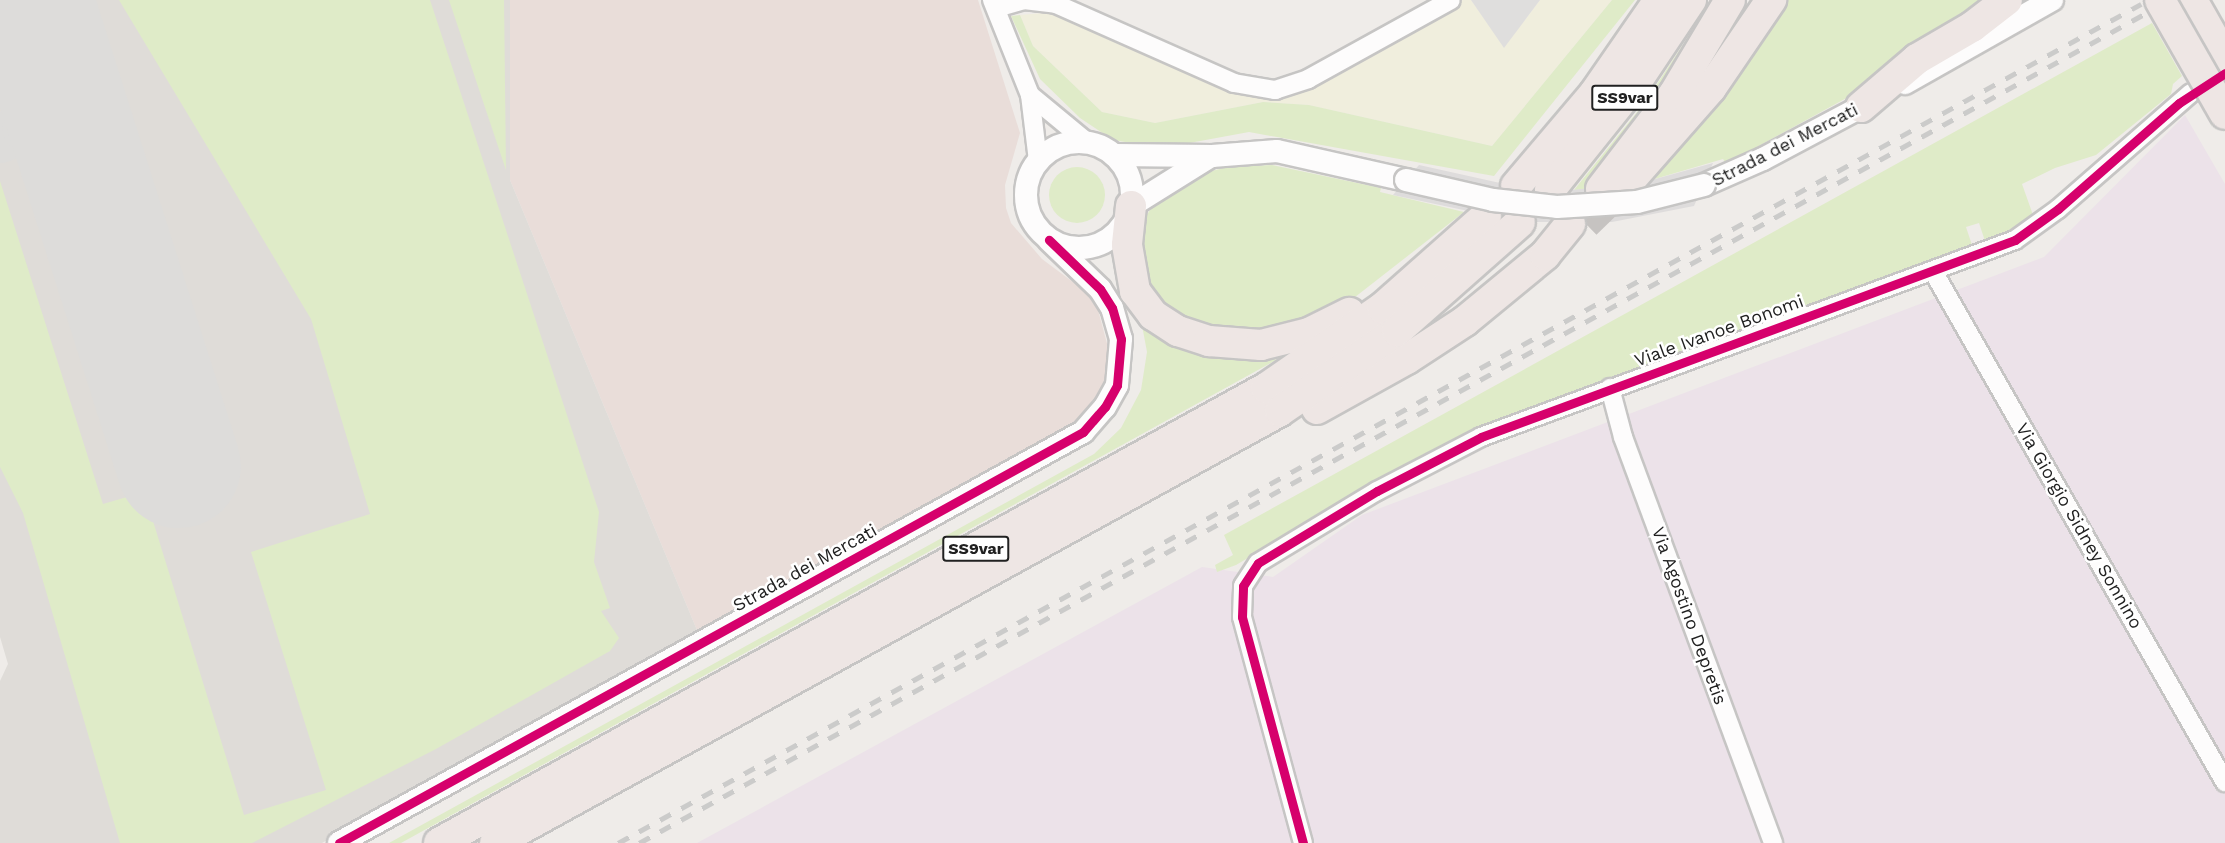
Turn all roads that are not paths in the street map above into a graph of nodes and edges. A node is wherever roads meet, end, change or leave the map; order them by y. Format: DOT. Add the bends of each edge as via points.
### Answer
graph roads {
  1 [pos="1451,0"];
  2 [pos="1659,0"];
  3 [pos="1691,0"];
  4 [pos="1730,0"];
  5 [pos="1771,0"];
  6 [pos="2007,0"];
  7 [pos="2052,0"];
  8 [pos="2160,0"];
  9 [pos="2192,0"];
  10 [pos="994,4"];
  11 [pos="2225,58"];
  12 [pos="2192,93"];
  13 [pos="1030,95"];
  14 [pos="1861,107"];
  15 [pos="2225,114"];
  16 [pos="1088,143"];
  17 [pos="1114,155"];
  18 [pos="1212,156"];
  19 [pos="1038,161"];
  20 [pos="1516,186"];
  21 [pos="1550,189"];
  22 [pos="1128,214"];
  23 [pos="1520,222"];
  24 [pos="1578,224"];
  25 [pos="1049,240"];
  26 [pos="1933,272"];
  27 [pos="1610,388"];
  28 [pos="1110,505"];
  29 [pos="2225,782"];
  30 [pos="339,843"];
  31 [pos="362,843"];
  32 [pos="439,843"];
  33 [pos="495,843"];
  34 [pos="1303,843"];
  35 [pos="1773,843"];
  1 -- 10 [label="street" via="1308,79 1275,90 1233,83 1056,4 1024,0"];
  2 -- 20 [label="highway, SS9var" via="1594,94"];
  3 -- 21 [label="highway, SS9var" via="1635,84"];
  4 -- 5 [label="highway" via="1613,187 1711,88"];
  6 -- 14 [label="highway" via="1972,27 1917,59"];
  7 -- 14 [label="street, Strada dei Mercati"];
  8 -- 15 [label="highway, bridge"];
  9 -- 11 [label="highway"];
  10 -- 13 [label="street"];
  12 -- 26 [label="street, Viale Ivanoe Bonomi" via="2032,230 2005,245"];
  13 -- 16 [label="street"];
  13 -- 19 [label="street"];
  14 -- 18 [label="street, Strada dei Mercati, bridge" via="1704,185 1637,202 1573,207 1501,201 1277,152"];
  16 -- 17 [label="street, Strada dei Mercati"];
  16 -- 19 [label="street" via="1052,149"];
  17 -- 18 [label="street, Strada dei Mercati"];
  17 -- 22 [label="street, Strada dei Mercati" via="1129,178"];
  18 -- 22 [label="street, Strada dei Mercati"];
  19 -- 25 [label="street, Strada dei Mercati" via="1025,194 1036,228"];
  22 -- 25 [label="street, Strada dei Mercati" via="1107,240 1082,249"];
  22 -- 31 [label="street, Strada dei Mercati" via="1118,240 1116,266 1135,358 1120,406 1097,435"];
  22 -- 32 [label="highway, SS9var" via="1128,266 1143,305 1188,336 1246,345 1282,342 1330,325 1486,216 1382,308 1257,393"];
  23 -- 28 [label="highway, SS9var" via="1428,306 1331,379"];
  24 -- 28 [label="highway" via="1465,321 1381,374 1223,459"];
  25 -- 30 [label="street, Strada dei Mercati" via="1100,289 1112,308 1121,339 1117,385 1106,407 1083,432"];
  26 -- 27 [label="street, Viale Ivanoe Bonomi"];
  26 -- 29 [label="street, Via Giorgio Sidney Sonnino"];
  27 -- 34 [label="street, Viale Ivanoe Bonomi" via="1498,429 1437,458 1273,553 1253,568 1244,581 1240,601 1244,629"];
  27 -- 35 [label="street, Via Agostino Depretis" via="1623,437"];
  28 -- 33 [label="highway, SS9var"];
}
